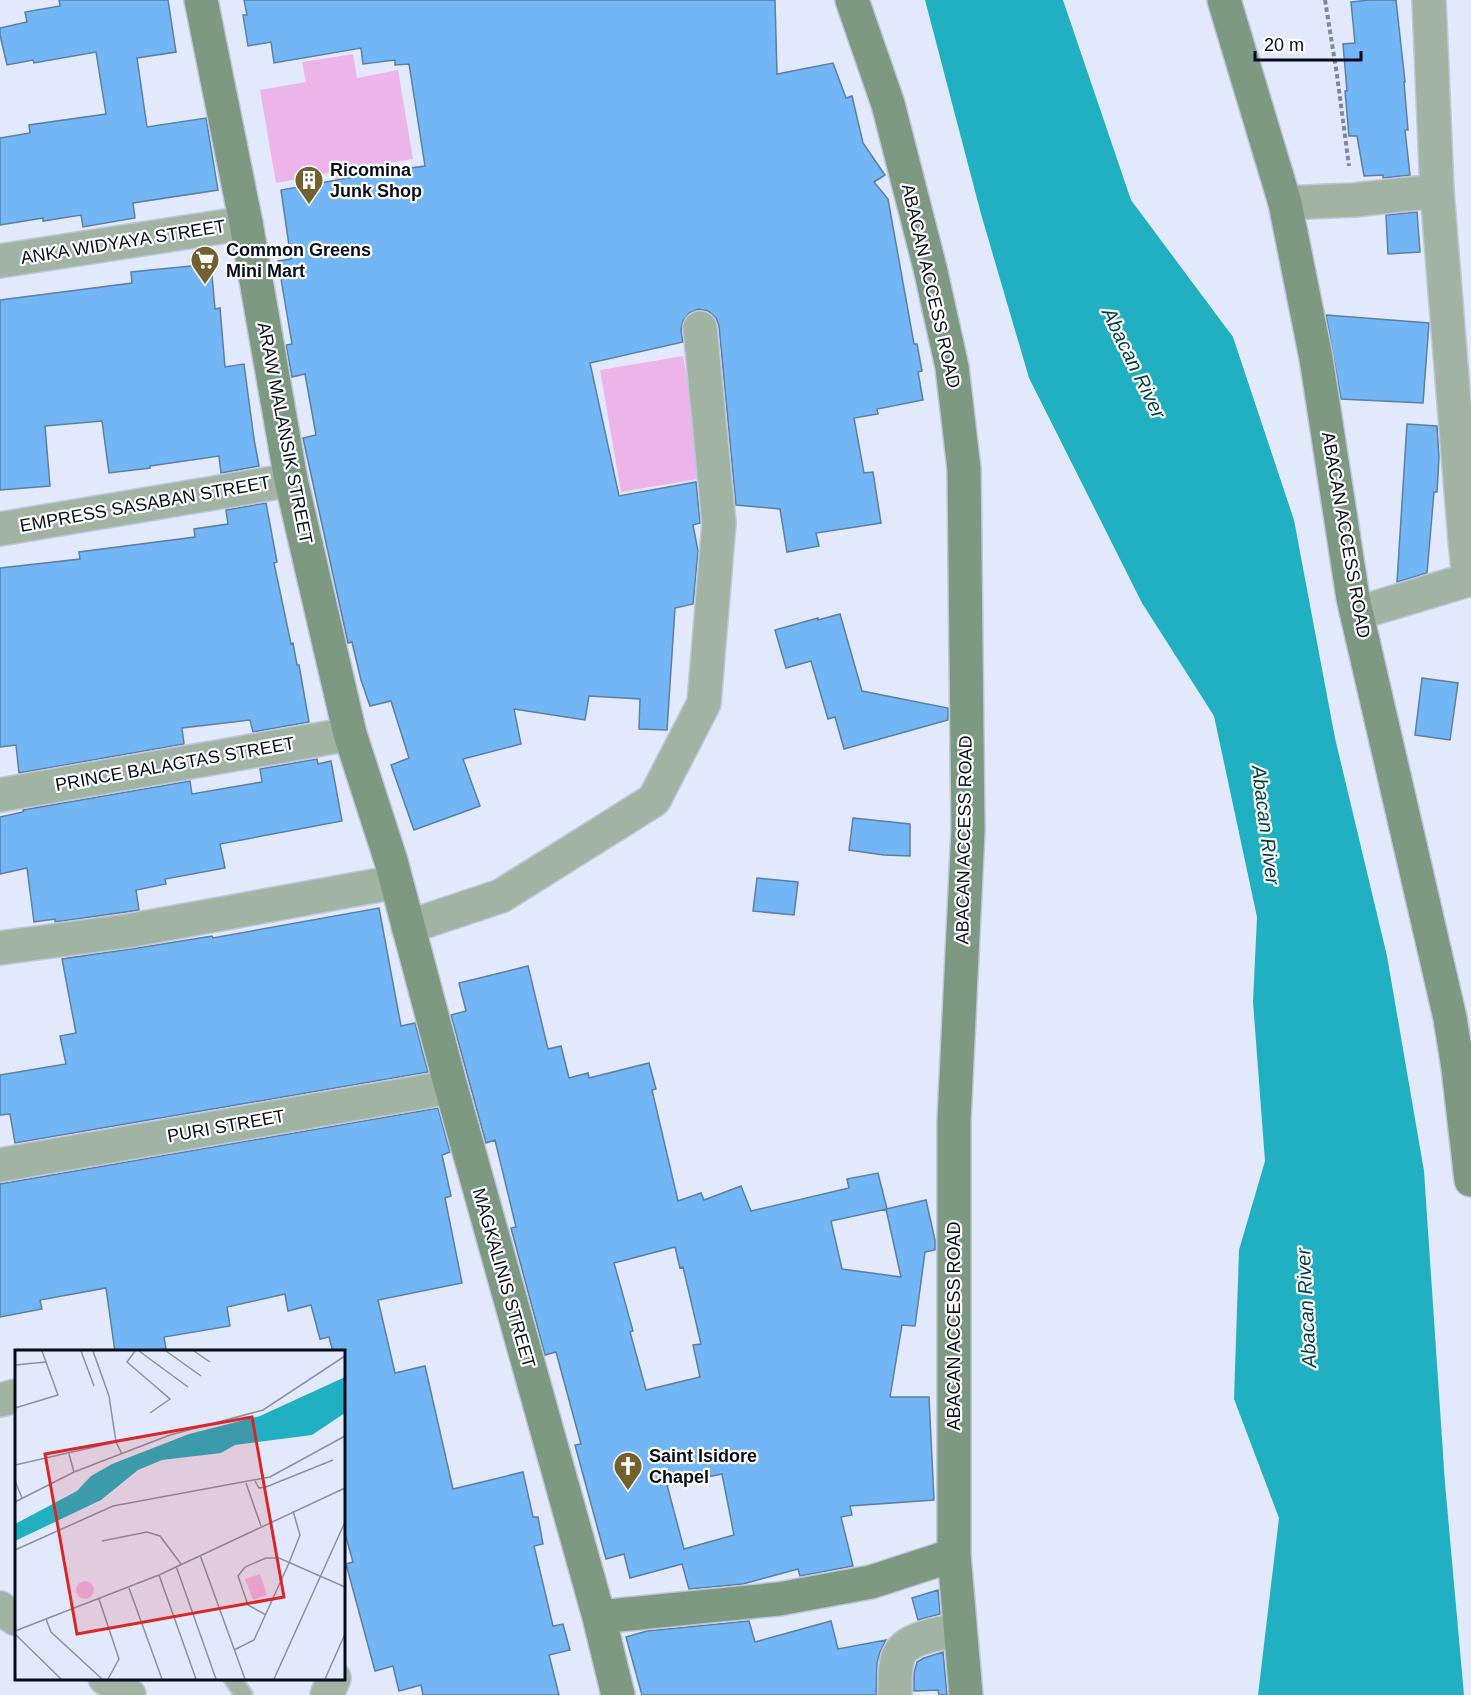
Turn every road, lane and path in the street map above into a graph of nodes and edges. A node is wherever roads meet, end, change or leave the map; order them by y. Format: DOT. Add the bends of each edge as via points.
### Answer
graph roads {
  1 [pos="201,0"];
  2 [pos="852,0"];
  3 [pos="1224,0"];
  4 [pos="1325,0"];
  5 [pos="1429,0"];
  6 [pos="1437,191"];
  7 [pos="1354,200"];
  8 [pos="1285,203"];
  9 [pos="246,223"];
  10 [pos="0,261"];
  11 [pos="700,328"];
  12 [pos="291,480"];
  13 [pos="0,529"];
  14 [pos="1470,579"];
  15 [pos="1358,613"];
  16 [pos="350,734"];
  17 [pos="0,795"];
  18 [pos="393,872"];
  19 [pos="408,927"];
  20 [pos="0,948"];
  21 [pos="451,1088"];
  22 [pos="0,1165"];
  23 [pos="1471,1180"];
  24 [pos="15,1396"];
  25 [pos="0,1400"];
  26 [pos="954,1555"];
  27 [pos="0,1608"];
  28 [pos="599,1617"];
  29 [pos="15,1618"];
  30 [pos="960,1630"];
  31 [pos="108,1680"];
  32 [pos="233,1680"];
  33 [pos="333,1680"];
  34 [pos="129,1695"];
  35 [pos="243,1695"];
  36 [pos="327,1695"];
  37 [pos="618,1695"];
  38 [pos="896,1695"];
  39 [pos="966,1695"];
  1 -- 9 [label="street, ARAW MALANSIK STREET"];
  2 -- 26 [label="street, ABACAN ACCESS ROAD" via="888,104 930,268 952,367 964,469 968,830 954,1121"];
  3 -- 8 [label="street, ABACAN ACCESS ROAD"];
  4 -- 7 [label="path"];
  5 -- 6 [label="street"];
  6 -- 7 [label="street"];
  6 -- 14 [label="street"];
  7 -- 8 [label="street"];
  8 -- 15 [label="street, ABACAN ACCESS ROAD" via="1316,358"];
  9 -- 10 [label="street, ANKA WIDYAYA STREET"];
  9 -- 12 [label="street, ARAW MALANSIK STREET"];
  11 -- 19 [label="street" via="719,523 704,703 654,800 501,896"];
  12 -- 13 [label="street, EMPRESS SASABAN STREET"];
  12 -- 16 [label="street, ARAW MALANSIK STREET"];
  14 -- 15 [label="street"];
  15 -- 23 [label="street, ABACAN ACCESS ROAD" via="1450,1018"];
  16 -- 17 [label="street, PRINCE BALAGTAS STREET"];
  16 -- 18 [label="street, ARAW MALANSIK STREET"];
  18 -- 19 [label="street, MAGKALINIS STREET"];
  18 -- 20 [label="street" via="127,931"];
  19 -- 21 [label="street, MAGKALINIS STREET"];
  21 -- 22 [label="street, PURI STREET"];
  21 -- 28 [label="street, MAGKALINIS STREET"];
  24 -- 25 [label="street"];
  26 -- 28 [label="street" via="871,1582 779,1599"];
  26 -- 30 [label="street, ABACAN ACCESS ROAD"];
  27 -- 29 [label="street"];
  28 -- 37 [label="street, MAGKALINIS STREET"];
  30 -- 38 [label="street" via="913,1641 899,1654"];
  30 -- 39 [label="street, ABACAN ACCESS ROAD"];
  31 -- 34 [label="street"];
  32 -- 35 [label="lane"];
  33 -- 36 [label="street"];
}
